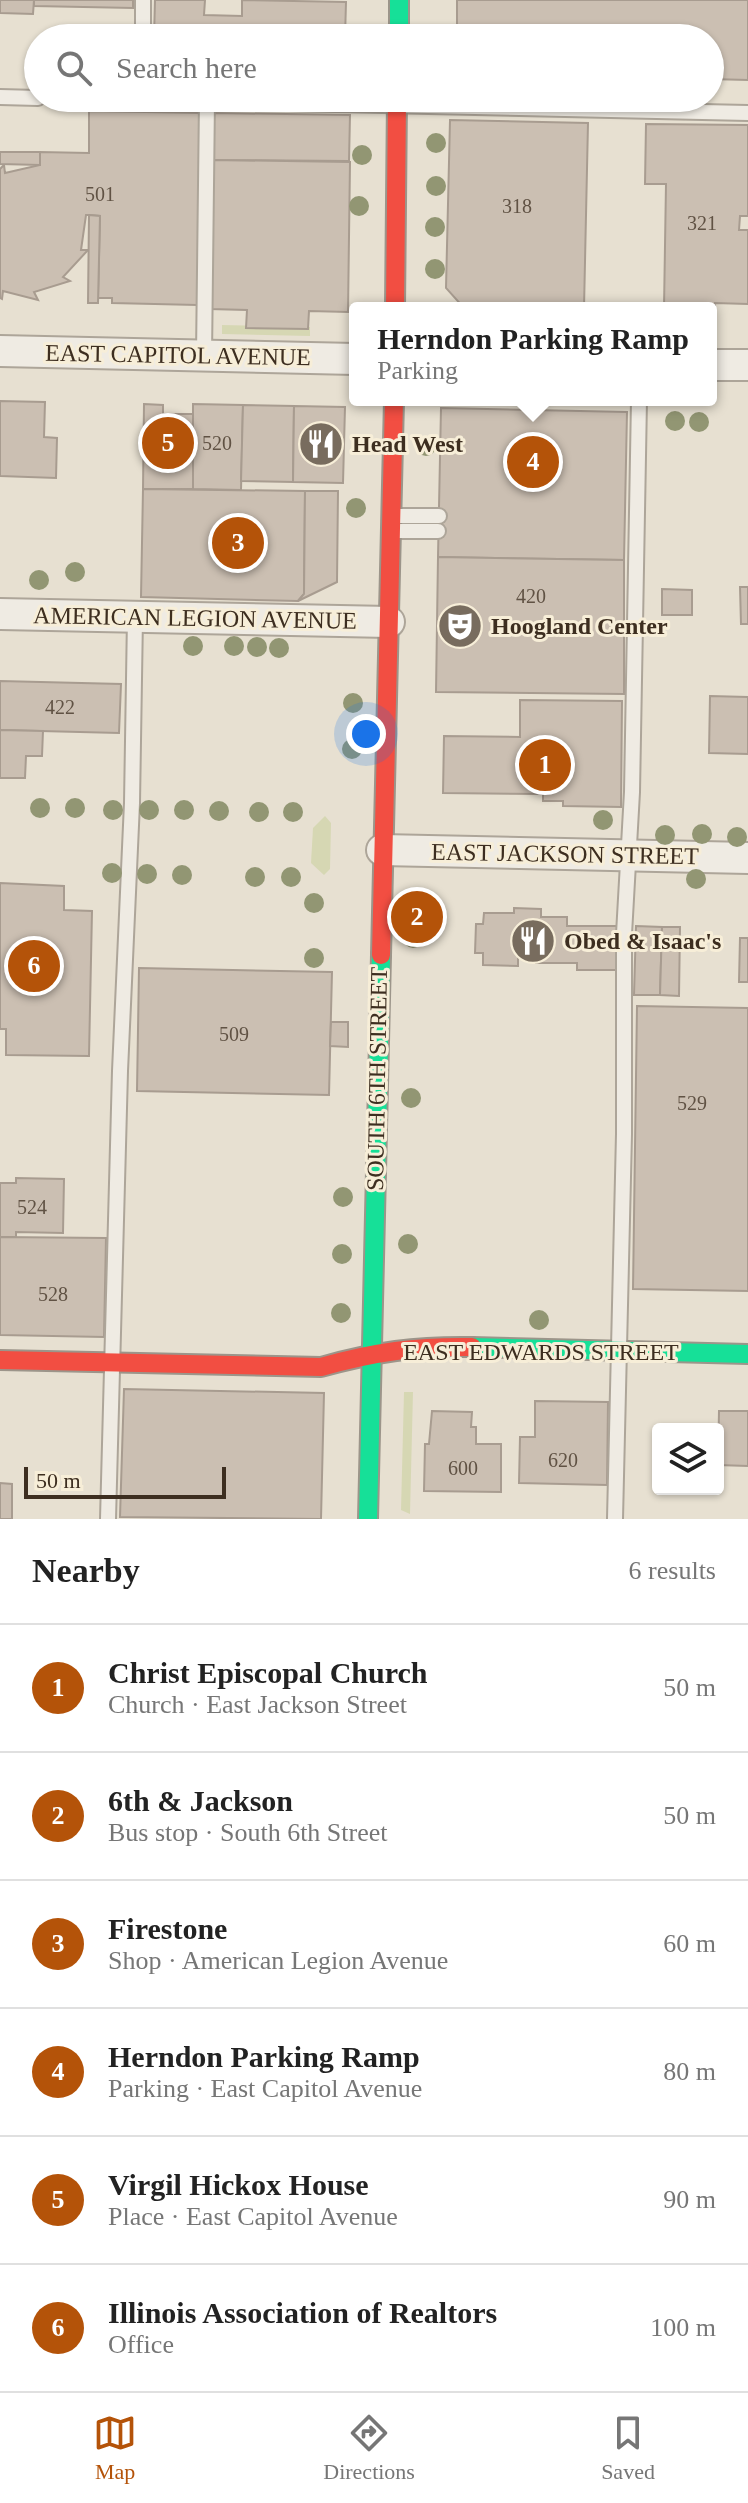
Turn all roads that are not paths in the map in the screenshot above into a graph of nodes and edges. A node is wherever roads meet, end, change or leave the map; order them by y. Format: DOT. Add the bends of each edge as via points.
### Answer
graph roads {
  1 [pos="143,0"];
  2 [pos="399,0"];
  3 [pos="143,24"];
  4 [pos="399,24"];
  5 [pos="0,97"];
  6 [pos="24,98"];
  7 [pos="207,112"];
  8 [pos="397,112"];
  9 [pos="716,112"];
  10 [pos="748,113"];
  11 [pos="395,302"];
  12 [pos="0,351"];
  13 [pos="204,356"];
  14 [pos="349,359"];
  15 [pos="717,365"];
  16 [pos="748,365"];
  17 [pos="394,406"];
  18 [pos="639,406"];
  19 [pos="438,523"];
  20 [pos="391,524"];
  21 [pos="0,614"];
  22 [pos="135,617"];
  23 [pos="389,622"];
  24 [pos="382,850"];
  25 [pos="627,855"];
  26 [pos="748,858"];
  27 [pos="620,1351"];
  28 [pos="371,1353"];
  29 [pos="748,1354"];
  30 [pos="0,1360"];
  31 [pos="112,1363"];
  32 [pos="108,1519"];
  33 [pos="368,1519"];
  34 [pos="615,1519"];
  1 -- 3 [label="lane"];
  2 -- 4 [label="main road"];
  5 -- 6 [label="lane"];
  7 -- 13 [label="lane"];
  8 -- 11 [label="main road"];
  9 -- 10 [label="lane"];
  12 -- 13 [label="street, EAST CAPITOL AVENUE"];
  13 -- 14 [label="street, EAST CAPITOL AVENUE"];
  15 -- 16 [label="street"];
  17 -- 20 [label="main road, SOUTH 6TH STREET"];
  18 -- 25 [label="lane"];
  19 -- 20 [label="lane"];
  20 -- 23 [label="main road, SOUTH 6TH STREET"];
  21 -- 22 [label="street, AMERICAN LEGION AVENUE"];
  22 -- 23 [label="street, AMERICAN LEGION AVENUE"];
  22 -- 31 [label="lane"];
  23 -- 24 [label="main road, SOUTH 6TH STREET"];
  24 -- 25 [label="street, EAST JACKSON STREET"];
  24 -- 28 [label="main road, SOUTH 6TH STREET"];
  25 -- 26 [label="street, EAST JACKSON STREET"];
  25 -- 27 [label="lane"];
  27 -- 28 [label="main road, EAST EDWARDS STREET" via="428,1346"];
  27 -- 29 [label="main road, EAST EDWARDS STREET"];
  27 -- 34 [label="lane"];
  28 -- 31 [label="main road, EAST EDWARDS STREET" via="321,1367"];
  28 -- 33 [label="main road, SOUTH 6TH STREET"];
  30 -- 31 [label="main road, EAST EDWARDS STREET"];
  31 -- 32 [label="lane"];
}
